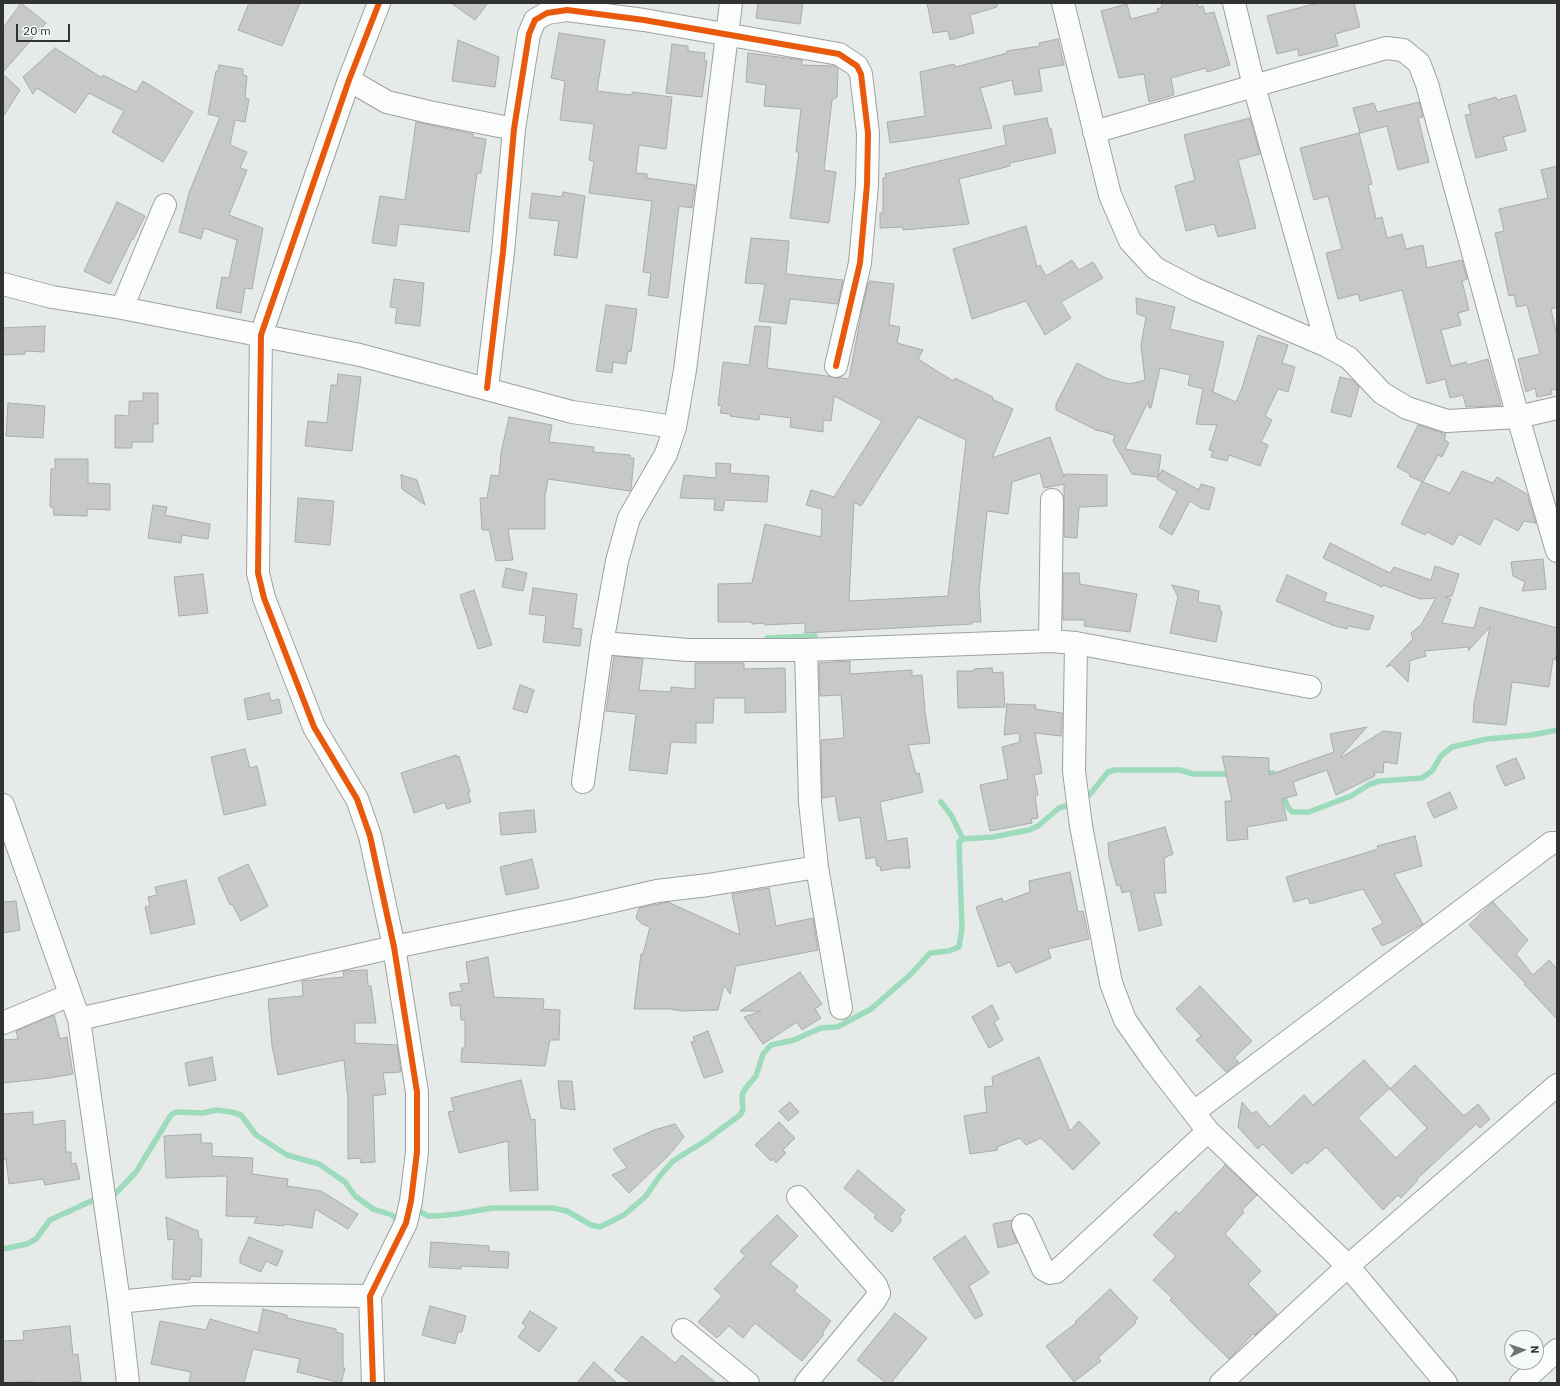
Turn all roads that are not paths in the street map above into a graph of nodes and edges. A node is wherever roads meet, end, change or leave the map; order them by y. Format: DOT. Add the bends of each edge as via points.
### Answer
graph roads {
  1 [pos="380,3"];
  2 [pos="731,3"];
  3 [pos="1063,3"];
  4 [pos="1234,3"];
  5 [pos="727,34"];
  6 [pos="349,80"];
  7 [pos="1254,86"];
  8 [pos="514,129"];
  9 [pos="1094,132"];
  10 [pos="166,204"];
  11 [pos="3,284"];
  12 [pos="122,308"];
  13 [pos="261,335"];
  14 [pos="1327,346"];
  15 [pos="836,366"];
  16 [pos="487,388"];
  17 [pos="1557,408"];
  18 [pos="1518,417"];
  19 [pos="675,428"];
  20 [pos="1052,500"];
  21 [pos="1557,551"];
  22 [pos="1050,642"];
  23 [pos="602,643"];
  24 [pos="1076,643"];
  25 [pos="806,650"];
  26 [pos="1310,687"];
  27 [pos="583,782"];
  28 [pos="3,805"];
  29 [pos="1557,844"];
  30 [pos="817,867"];
  31 [pos="394,947"];
  32 [pos="70,995"];
  33 [pos="841,1008"];
  34 [pos="79,1019"];
  35 [pos="3,1023"];
  36 [pos="1557,1085"];
  37 [pos="1194,1112"];
  38 [pos="1208,1131"];
  39 [pos="798,1197"];
  40 [pos="1023,1225"];
  41 [pos="1348,1266"];
  42 [pos="370,1296"];
  43 [pos="119,1302"];
  44 [pos="683,1330"];
  45 [pos="1557,1350"];
  46 [pos="128,1383"];
  47 [pos="374,1383"];
  48 [pos="748,1383"];
  49 [pos="806,1383"];
  50 [pos="1221,1383"];
  51 [pos="1446,1383"];
  52 [pos="1521,1383"];
  1 -- 6 [label="street"];
  2 -- 5 [label="street"];
  3 -- 9 [label="street"];
  4 -- 7 [label="street"];
  5 -- 8 [label="street" via="566,10 546,13 535,20 529,34"];
  5 -- 15 [label="street" via="839,54 857,66 861,74 868,133 862,248"];
  5 -- 19 [label="street" via="685,370"];
  6 -- 8 [label="street" via="387,102"];
  6 -- 13 [label="street"];
  7 -- 9 [label="street"];
  7 -- 14 [label="street"];
  7 -- 18 [label="street" via="1386,48 1402,50 1419,63 1429,91"];
  8 -- 16 [label="street"];
  9 -- 14 [label="street" via="1110,195 1130,241 1155,268 1195,289"];
  10 -- 12 [label="street"];
  11 -- 12 [label="street" via="52,297"];
  12 -- 13 [label="street"];
  13 -- 16 [label="street" via="360,355"];
  13 -- 31 [label="street" via="258,573 264,598 314,727 357,799 370,836"];
  14 -- 18 [label="street" via="1349,358 1382,392 1407,408 1447,420"];
  16 -- 19 [label="street" via="572,412"];
  17 -- 18 [label="street"];
  18 -- 21 [label="street"];
  19 -- 23 [label="street" via="666,454 629,518 617,561"];
  20 -- 22 [label="street"];
  22 -- 24 [label="street"];
  22 -- 25 [label="street"];
  23 -- 25 [label="street" via="688,650"];
  23 -- 27 [label="street"];
  24 -- 26 [label="street"];
  24 -- 37 [label="street" via="1074,771 1081,826 1110,983 1125,1020"];
  25 -- 30 [label="street" via="810,802"];
  28 -- 32 [label="street"];
  29 -- 37 [label="street" via="1551,843"];
  30 -- 31 [label="street" via="657,891"];
  30 -- 33 [label="street"];
  31 -- 34 [label="street"];
  31 -- 42 [label="street" via="417,1092 417,1152 406,1222"];
  32 -- 34 [label="street"];
  32 -- 35 [label="street"];
  34 -- 43 [label="street"];
  36 -- 41 [label="street"];
  37 -- 38 [label="street"];
  38 -- 40 [label="street" via="1056,1272 1050,1273 1044,1269"];
  38 -- 41 [label="street"];
  39 -- 49 [label="street" via="876,1285 879,1292"];
  41 -- 50 [label="street"];
  41 -- 51 [label="street"];
  42 -- 43 [label="street" via="195,1294"];
  42 -- 47 [label="street"];
  43 -- 46 [label="street"];
  44 -- 48 [label="street"];
  45 -- 52 [label="street"];
}
